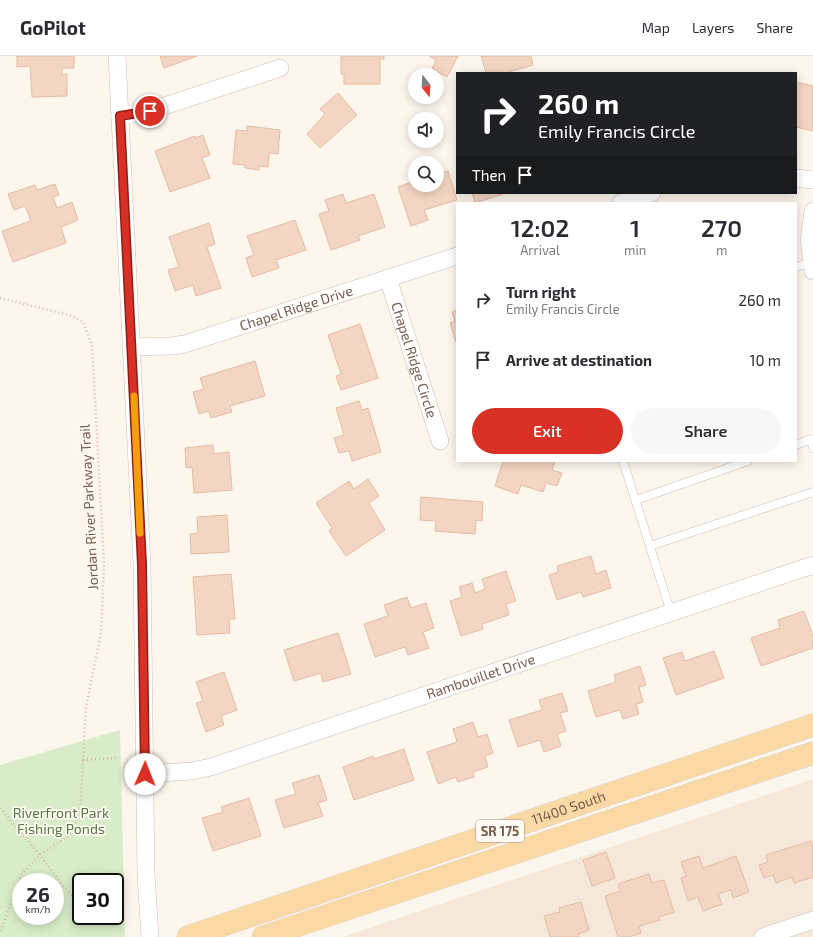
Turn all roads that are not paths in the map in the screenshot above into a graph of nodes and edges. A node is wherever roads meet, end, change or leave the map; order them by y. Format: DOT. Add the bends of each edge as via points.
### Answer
graph roads {
  1 [pos="117,56"];
  2 [pos="280,68"];
  3 [pos="120,116"];
  4 [pos="797,178"];
  5 [pos="813,180"];
  6 [pos="649,194"];
  7 [pos="624,202"];
  8 [pos="813,211"];
  9 [pos="456,256"];
  10 [pos="807,267"];
  11 [pos="388,278"];
  12 [pos="132,347"];
  13 [pos="440,440"];
  14 [pos="797,444"];
  15 [pos="813,448"];
  16 [pos="623,462"];
  17 [pos="745,462"];
  18 [pos="813,492"];
  19 [pos="636,500"];
  20 [pos="650,546"];
  21 [pos="813,565"];
  22 [pos="671,613"];
  23 [pos="813,725"];
  24 [pos="813,753"];
  25 [pos="145,774"];
  26 [pos="813,920"];
  27 [pos="150,937"];
  28 [pos="188,937"];
  29 [pos="263,937"];
  30 [pos="763,937"];
  1 -- 3 [label="street"];
  2 -- 3 [label="street" via="150,111"];
  3 -- 12 [label="street"];
  4 -- 5 [label="street"];
  6 -- 7 [label="street"];
  8 -- 10 [label="street"];
  9 -- 11 [label="street, Chapel Ridge Drive"];
  11 -- 12 [label="street, Chapel Ridge Drive" via="185,344"];
  11 -- 13 [label="street, Chapel Ridge Circle"];
  12 -- 25 [label="street" via="142,565"];
  14 -- 15 [label="lane" via="811,440"];
  16 -- 19 [label="lane"];
  17 -- 19 [label="lane"];
  18 -- 20 [label="lane"];
  19 -- 20 [label="lane"];
  20 -- 22 [label="lane"];
  21 -- 22 [label="street, Rambouillet Drive"];
  22 -- 25 [label="street, Rambouillet Drive" via="210,767 192,771"];
  23 -- 28 [label="main road, 11400 South / SR 175"];
  24 -- 29 [label="main road, 11400 South / SR 175"];
  25 -- 27 [label="street" via="146,875"];
  26 -- 30 [label="street"];
}
